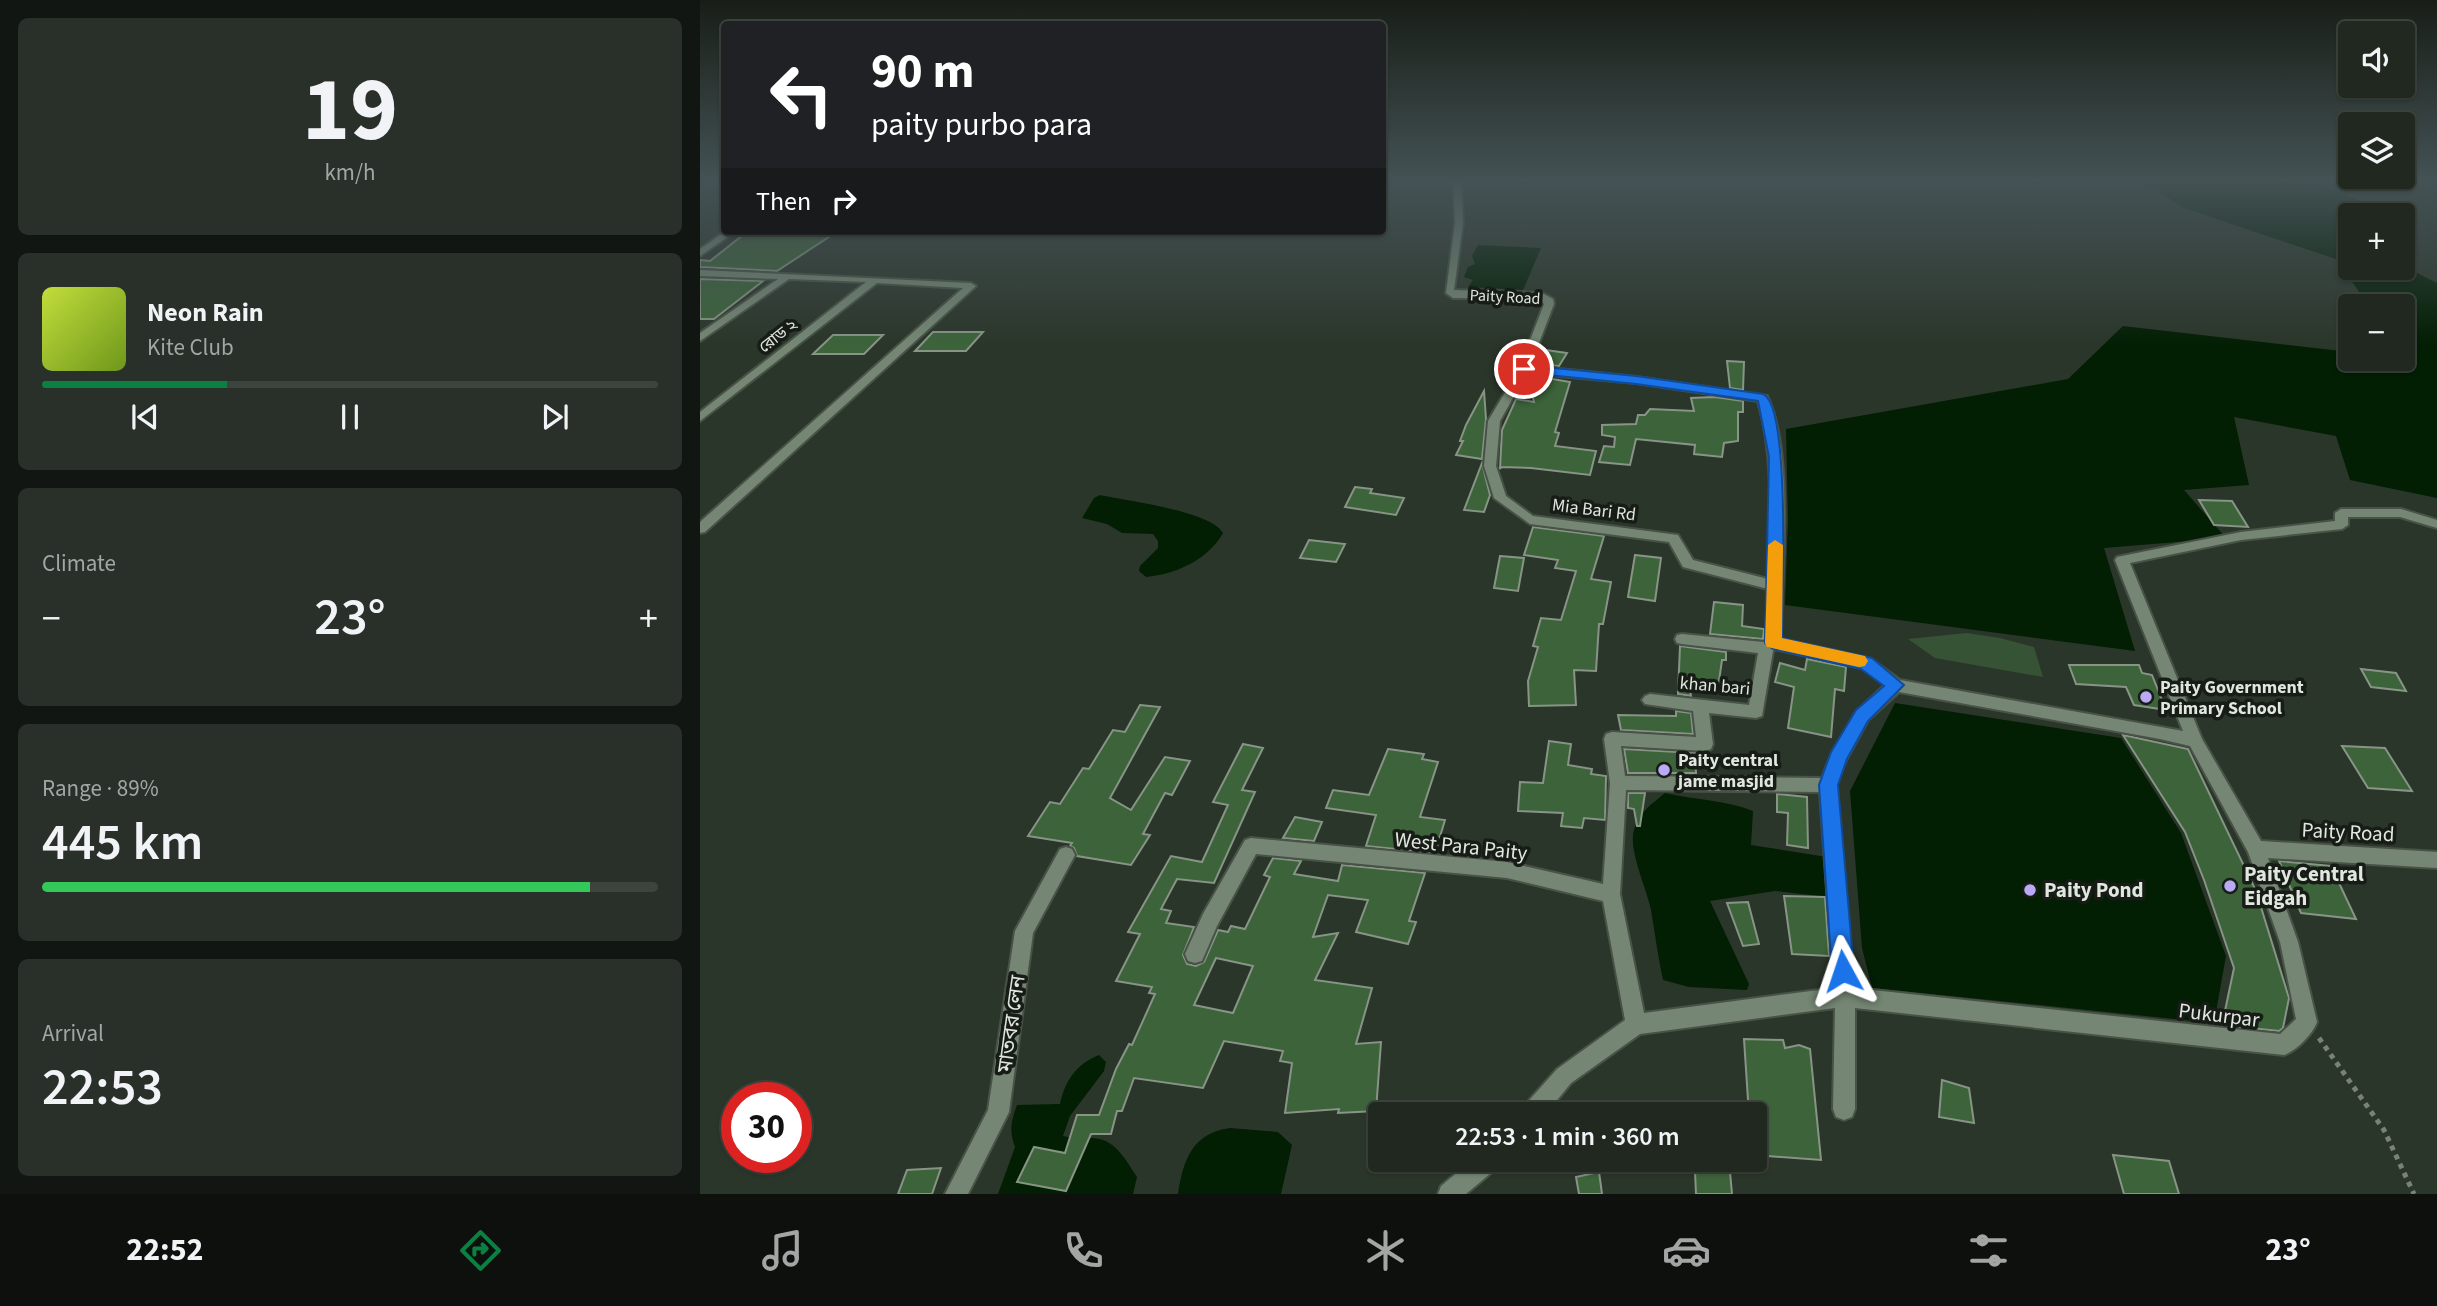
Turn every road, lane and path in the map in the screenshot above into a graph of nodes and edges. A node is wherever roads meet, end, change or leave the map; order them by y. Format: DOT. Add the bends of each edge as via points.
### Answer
graph roads {
  1 [pos="726,235"];
  2 [pos="1457,235"];
  3 [pos="700,253"];
  4 [pos="700,273"];
  5 [pos="785,278"];
  6 [pos="875,279"];
  7 [pos="700,338"];
  8 [pos="1524,369"];
  9 [pos="700,418"];
  10 [pos="2437,524"];
  11 [pos="700,528"];
  12 [pos="1775,586"];
  13 [pos="1682,639"];
  14 [pos="1770,645"];
  15 [pos="1896,685"];
  16 [pos="1650,700"];
  17 [pos="1700,704"];
  18 [pos="2195,741"];
  19 [pos="1618,783"];
  20 [pos="1828,785"];
  21 [pos="2256,849"];
  22 [pos="1066,855"];
  23 [pos="2437,860"];
  24 [pos="1611,894"];
  25 [pos="1195,954"];
  26 [pos="1845,997"];
  27 [pos="2307,1022"];
  28 [pos="1636,1024"];
  29 [pos="1542,1102"];
  30 [pos="1844,1109"];
  31 [pos="1475,1172"];
  32 [pos="956,1194"];
  33 [pos="1449,1194"];
  34 [pos="2414,1194"];
  1 -- 3 [label="street"];
  2 -- 8 [label="street, Paity Road" via="1449,291 1453,295 1548,299"];
  4 -- 5 [label="street"];
  5 -- 6 [label="street"];
  5 -- 7 [label="street"];
  6 -- 9 [label="street, রোড ২"];
  6 -- 11 [label="street" via="971,286"];
  8 -- 12 [label="street" via="1763,398 1776,457"];
  8 -- 12 [label="street, Mia Bari Rd" via="1494,421 1490,466 1500,498 1530,520 1673,538 1688,564"];
  10 -- 18 [label="street" via="2401,513 2341,513 2342,525 2241,536 2122,561"];
  12 -- 14 [label="street"];
  13 -- 14 [label="street"];
  14 -- 15 [label="street" via="1866,663"];
  14 -- 17 [label="street, khan bari" via="1756,712"];
  15 -- 18 [label="street"];
  15 -- 20 [label="street" via="1862,716"];
  16 -- 17 [label="street, khan bari"];
  17 -- 19 [label="street" via="1705,744 1612,740"];
  18 -- 21 [label="street"];
  19 -- 20 [label="street"];
  19 -- 24 [label="street"];
  20 -- 26 [label="street"];
  21 -- 23 [label="street, Paity Road"];
  21 -- 27 [label="street" via="2289,942"];
  22 -- 32 [label="street, মাতবর লেন" via="1024,931 998,1112"];
  24 -- 25 [label="street, West Para Paity" via="1507,870 1251,846"];
  24 -- 28 [label="street"];
  26 -- 27 [label="street, Pukurpar" via="2284,1045"];
  26 -- 28 [label="street"];
  26 -- 30 [label="street"];
  27 -- 34 [label="path" via="2384,1130"];
  28 -- 29 [label="street" via="1564,1076"];
  31 -- 33 [label="street"];
}
